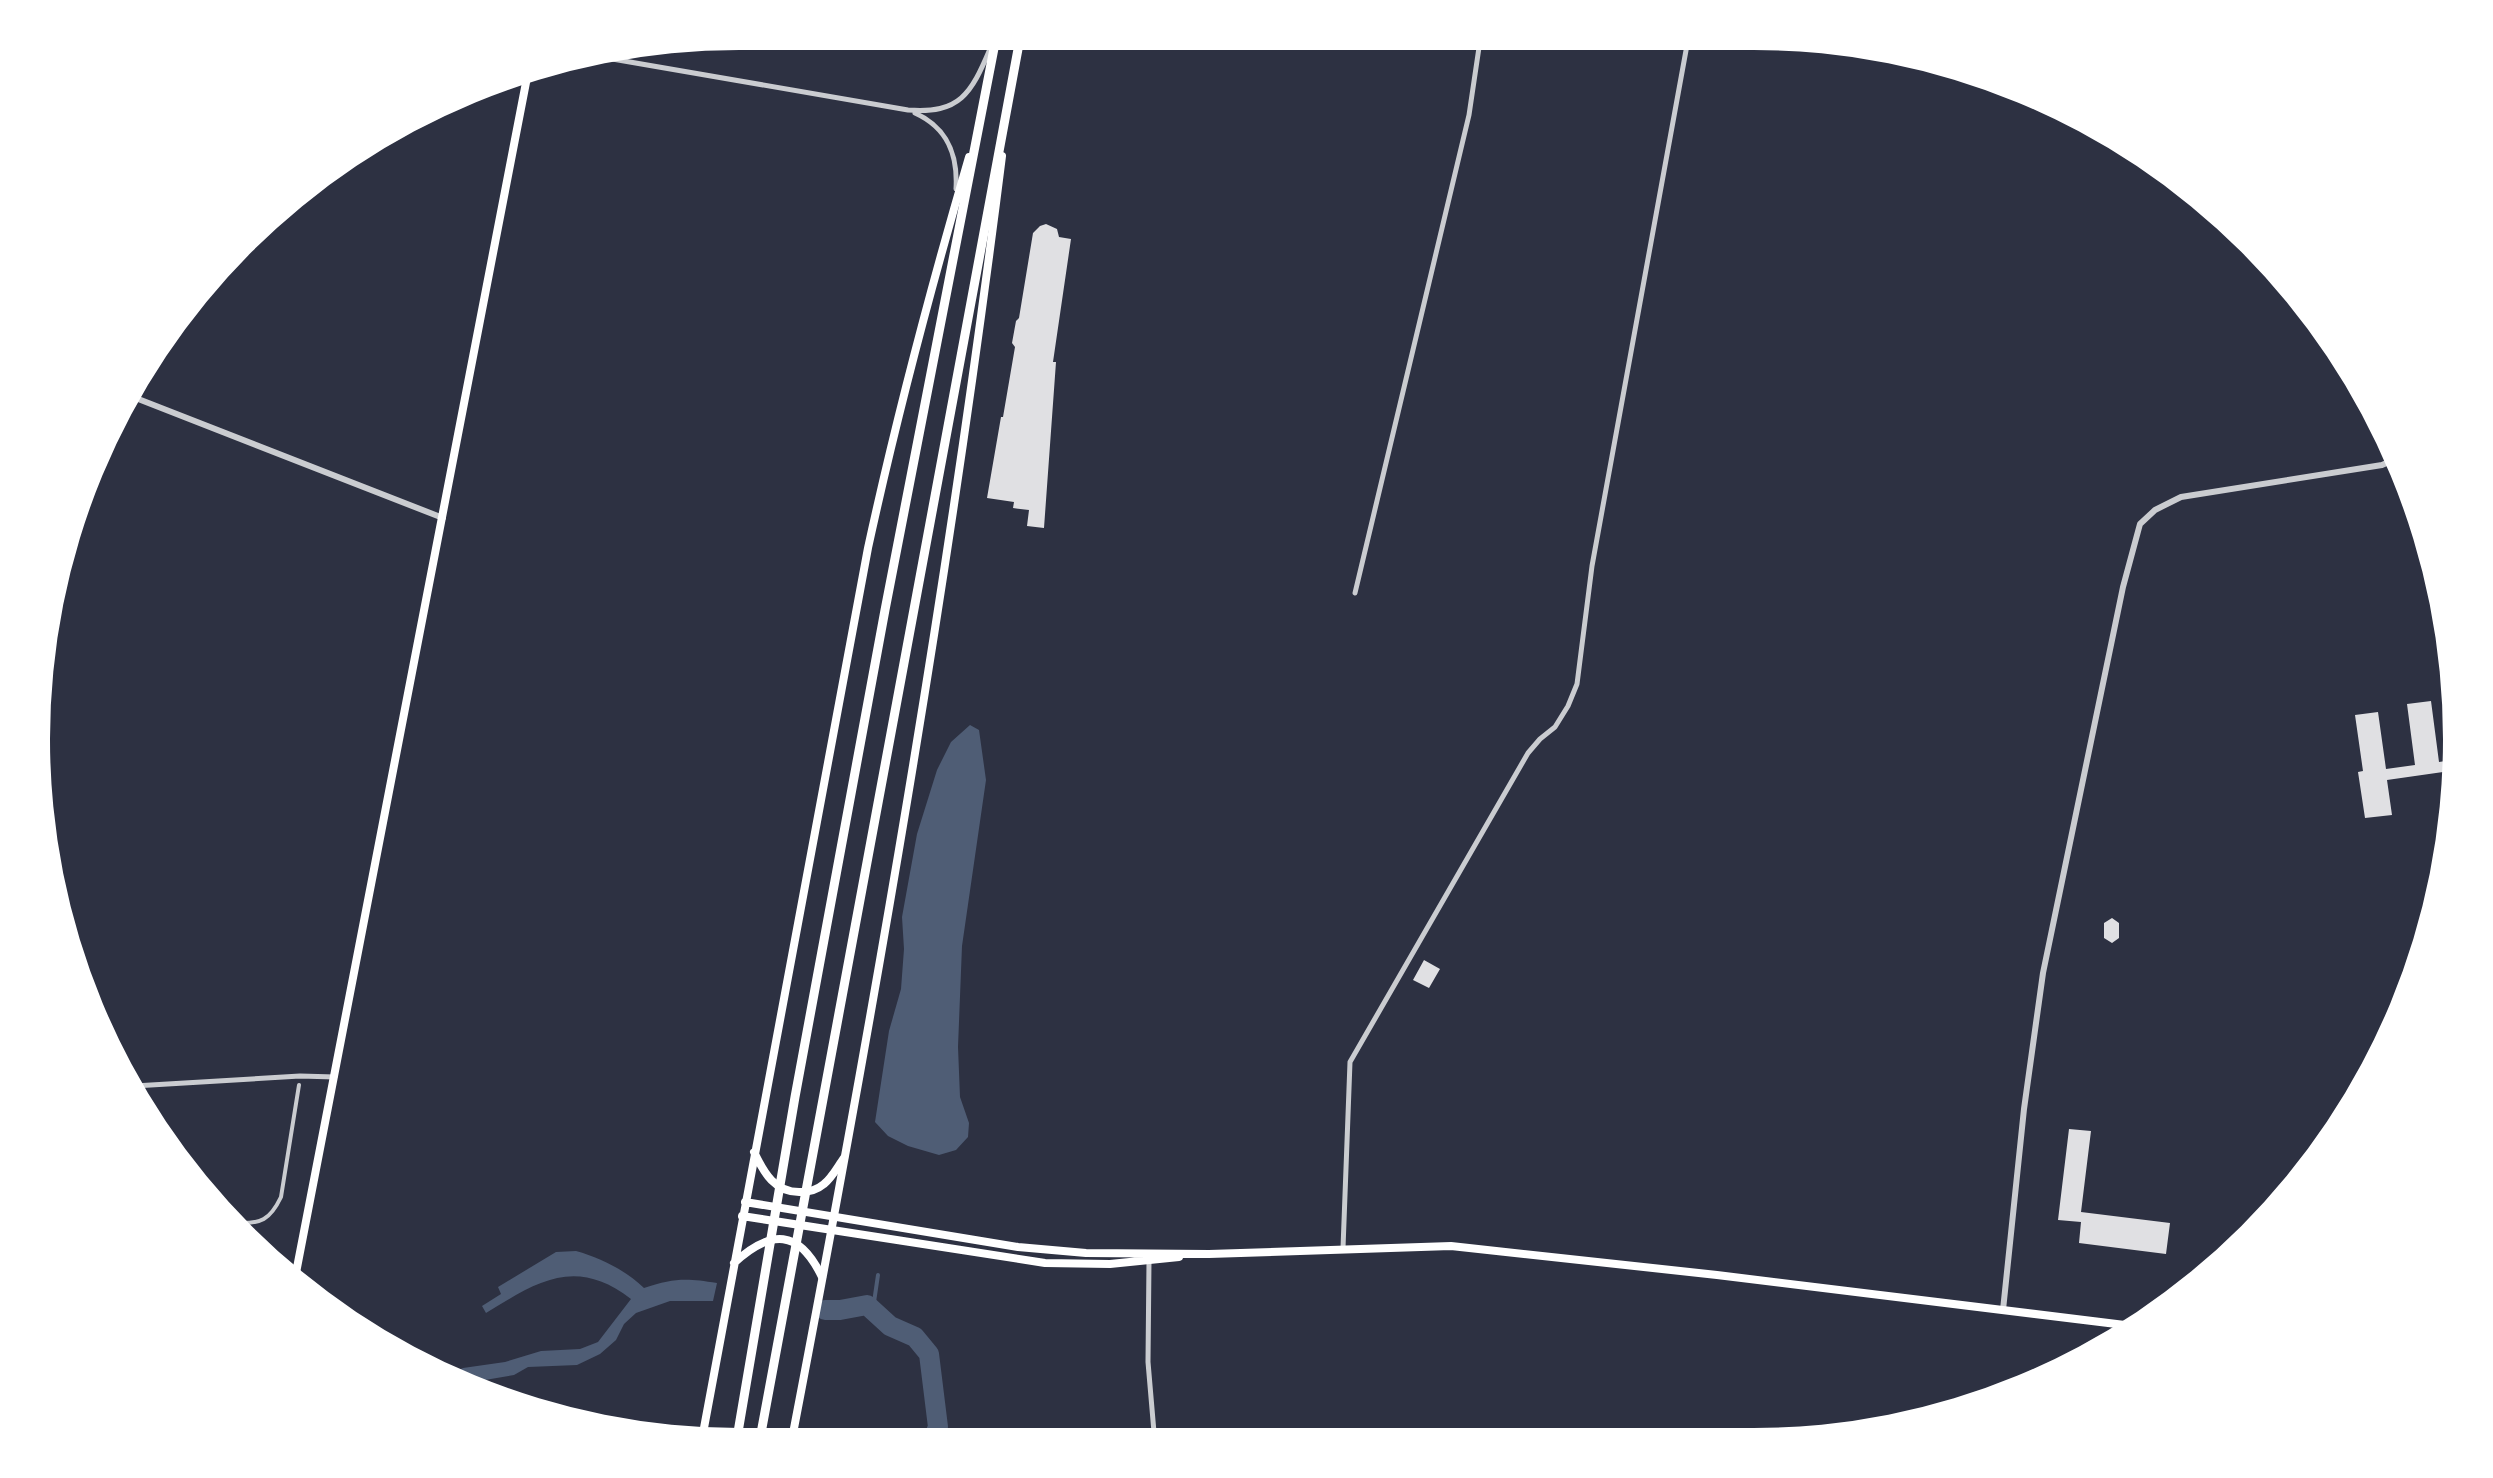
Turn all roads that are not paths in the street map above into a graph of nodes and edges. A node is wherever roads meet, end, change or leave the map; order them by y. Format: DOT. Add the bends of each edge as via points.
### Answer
graph roads {
  1 [pos="990,50"];
  2 [pos="994,50"];
  3 [pos="1018,50"];
  4 [pos="1479,50"];
  5 [pos="1686,50"];
  6 [pos="620,61"];
  7 [pos="526,85"];
  8 [pos="1011,87"];
  9 [pos="908,110"];
  10 [pos="980,119"];
  11 [pos="956,202"];
  12 [pos="140,399"];
  13 [pos="2386,464"];
  14 [pos="443,518"];
  15 [pos="1355,593"];
  16 [pos="335,1077"];
  17 [pos="299,1084"];
  18 [pos="143,1085"];
  19 [pos="754,1152"];
  20 [pos="844,1158"];
  21 [pos="745,1202"];
  22 [pos="742,1216"];
  23 [pos="834,1217"];
  24 [pos="249,1223"];
  25 [pos="831,1230"];
  26 [pos="1342,1248"];
  27 [pos="1209,1254"];
  28 [pos="1149,1261"];
  29 [pos="734,1264"];
  30 [pos="296,1266"];
  31 [pos="822,1277"];
  32 [pos="2002,1310"];
  33 [pos="2117,1324"];
  34 [pos="704,1427"];
  35 [pos="739,1428"];
  36 [pos="762,1428"];
  37 [pos="794,1428"];
  38 [pos="1154,1428"];
  1 -- 9 [label="street" via="954,104"];
  2 -- 10 [label="highway"];
  3 -- 8 [label="highway"];
  4 -- 15 [label="street" via="1469,115"];
  5 -- 26 [label="street" via="1592,566 1577,684 1556,727 1528,753 1350,1062"];
  6 -- 9 [label="street"];
  7 -- 14 [label="main road"];
  8 -- 20 [label="main road" via="918,742"];
  8 -- 36 [label="highway"];
  9 -- 11 [label="street" via="947,138"];
  10 -- 11 [label="main road"];
  10 -- 35 [label="highway"];
  11 -- 19 [label="main road" via="868,548"];
  12 -- 14 [label="street"];
  13 -- 32 [label="street" via="2181,497 2140,524 2042,973"];
  14 -- 16 [label="main road"];
  16 -- 18 [label="street"];
  16 -- 30 [label="main road"];
  17 -- 24 [label="street" via="280,1197 273,1214"];
  19 -- 20 [label="main road" via="772,1182 798,1192 826,1183"];
  19 -- 21 [label="main road"];
  20 -- 23 [label="main road"];
  21 -- 22 [label="main road"];
  21 -- 23 [label="main road"];
  22 -- 25 [label="main road"];
  22 -- 29 [label="main road"];
  23 -- 25 [label="main road"];
  23 -- 27 [label="main road" via="1018,1248"];
  25 -- 28 [label="main road" via="1045,1263"];
  25 -- 31 [label="main road"];
  26 -- 27 [label="main road"];
  26 -- 32 [label="main road" via="1450,1246"];
  27 -- 28 [label="main road"];
  28 -- 38 [label="street"];
  29 -- 31 [label="main road" via="762,1242 784,1240 804,1249"];
  29 -- 34 [label="main road"];
  31 -- 37 [label="main road"];
  32 -- 33 [label="main road"];
}
